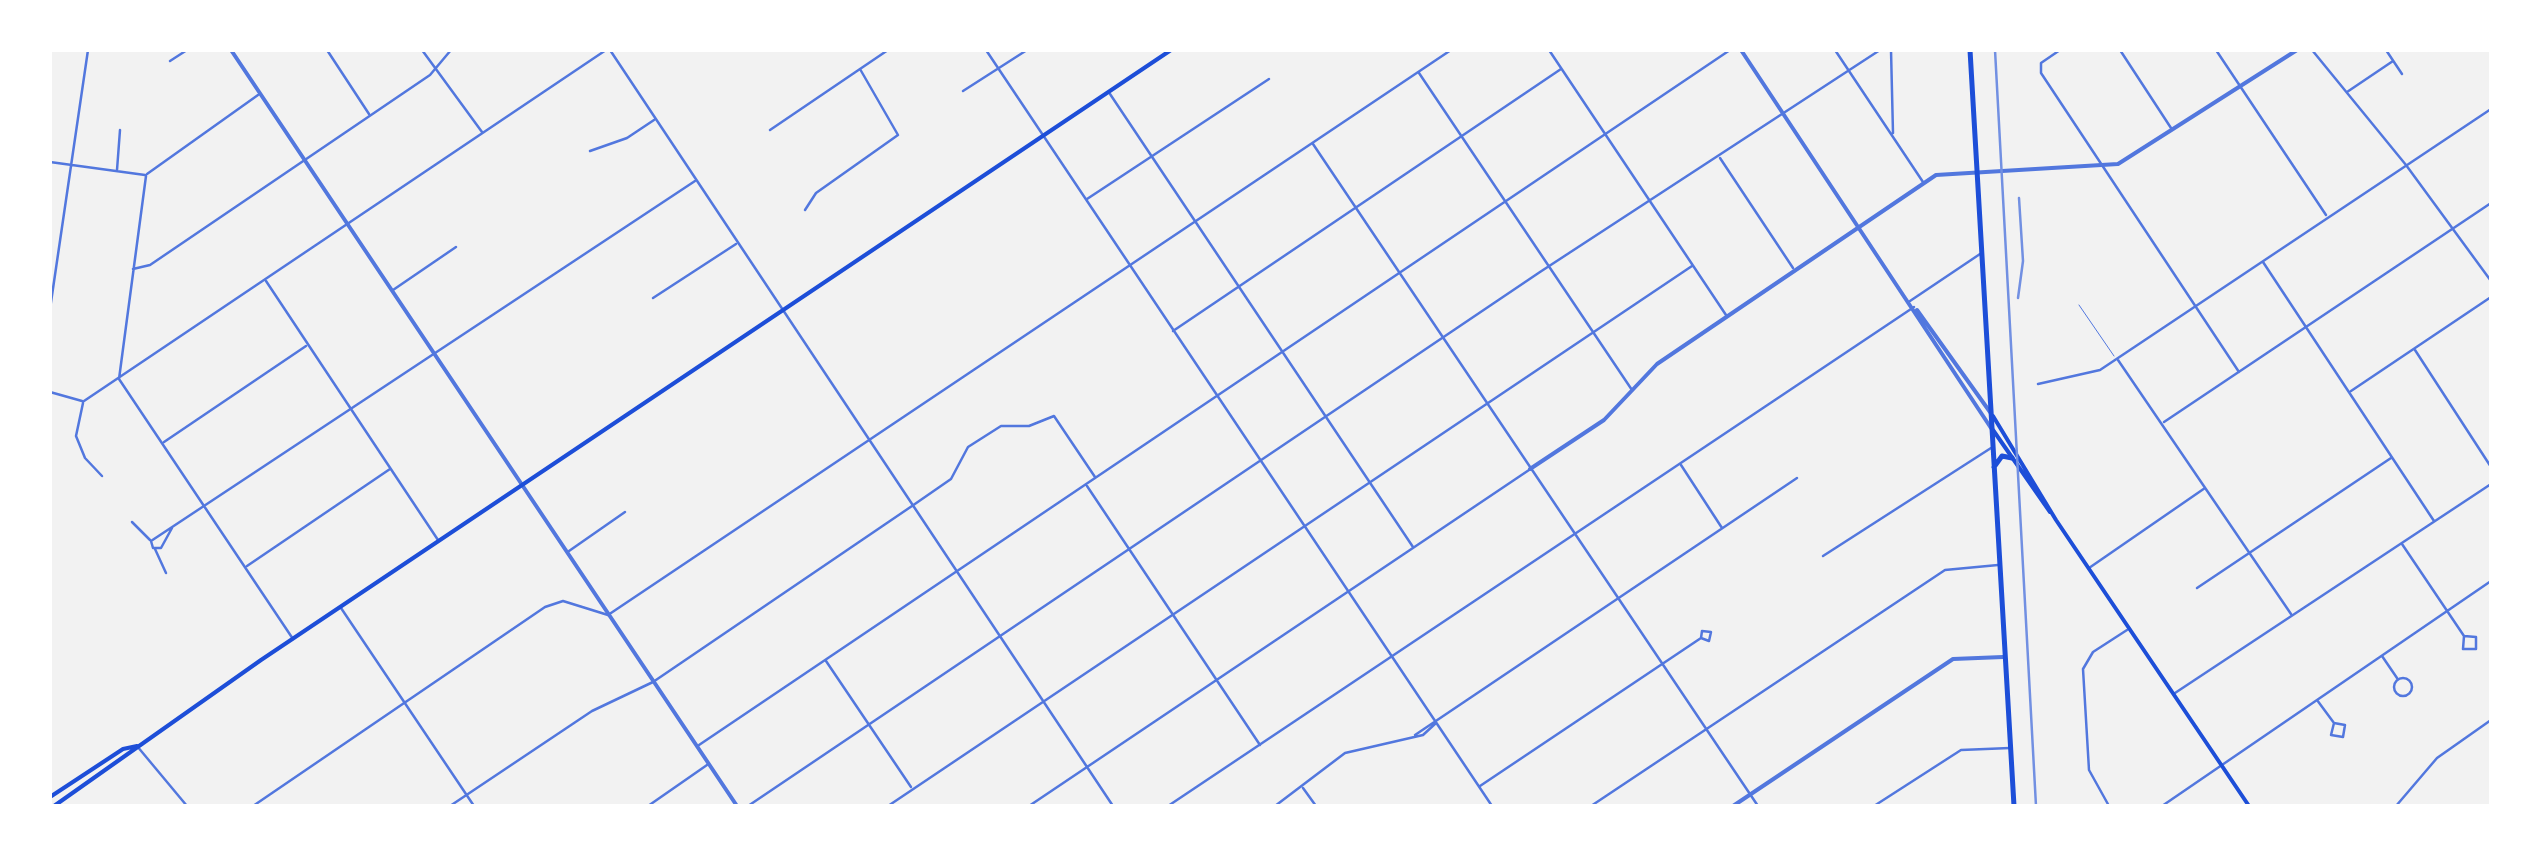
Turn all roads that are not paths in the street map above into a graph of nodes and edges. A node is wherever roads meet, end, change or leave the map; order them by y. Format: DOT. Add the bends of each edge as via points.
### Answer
graph roads {
  1 [pos="88,50"];
  2 [pos="186,50"];
  3 [pos="231,50"];
  4 [pos="327,50"];
  5 [pos="422,50"];
  6 [pos="451,50"];
  7 [pos="608,50"];
  8 [pos="888,50"];
  9 [pos="986,50"];
  10 [pos="1027,50"];
  11 [pos="1171,50"];
  12 [pos="1450,50"];
  13 [pos="1549,50"];
  14 [pos="1730,50"];
  15 [pos="1741,50"];
  16 [pos="1836,50"];
  17 [pos="1880,50"];
  18 [pos="1891,50"];
  19 [pos="1970,50"];
  20 [pos="2060,50"];
  21 [pos="2120,50"];
  22 [pos="2216,50"];
  23 [pos="2297,50"];
  24 [pos="2312,50"];
  25 [pos="2386,50"];
  26 [pos="170,61"];
  27 [pos="2393,61"];
  28 [pos="998,69"];
  29 [pos="1562,69"];
  30 [pos="438,70"];
  31 [pos="860,70"];
  32 [pos="1849,71"];
  33 [pos="1418,72"];
  34 [pos="2402,74"];
  35 [pos="1269,79"];
  36 [pos="2241,88"];
  37 [pos="963,91"];
  38 [pos="1109,92"];
  39 [pos="2346,92"];
  40 [pos="260,94"];
  41 [pos="2491,109"];
  42 [pos="1784,113"];
  43 [pos="370,115"];
  44 [pos="656,119"];
  45 [pos="120,130"];
  46 [pos="770,130"];
  47 [pos="2173,131"];
  48 [pos="482,134"];
  49 [pos="1606,134"];
  50 [pos="1043,136"];
  51 [pos="1892,136"];
  52 [pos="1462,137"];
  53 [pos="1312,143"];
  54 [pos="590,151"];
  55 [pos="1152,157"];
  56 [pos="1719,157"];
  57 [pos="304,160"];
  58 [pos="50,162"];
  59 [pos="71,164"];
  60 [pos="2406,165"];
  61 [pos="2104,166"];
  62 [pos="117,172"];
  63 [pos="1977,172"];
  64 [pos="146,176"];
  65 [pos="696,180"];
  66 [pos="1924,184"];
  67 [pos="1086,200"];
  68 [pos="1504,202"];
  69 [pos="1650,203"];
  70 [pos="2491,204"];
  71 [pos="1356,208"];
  72 [pos="806,210"];
  73 [pos="2328,218"];
  74 [pos="1195,222"];
  75 [pos="348,224"];
  76 [pos="1860,227"];
  77 [pos="2454,228"];
  78 [pos="738,243"];
  79 [pos="456,247"];
  80 [pos="1982,253"];
  81 [pos="2262,260"];
  82 [pos="1130,265"];
  83 [pos="1692,266"];
  84 [pos="132,269"];
  85 [pos="1550,269"];
  86 [pos="1794,271"];
  87 [pos="1399,274"];
  88 [pos="266,281"];
  89 [pos="2491,281"];
  90 [pos="1238,287"];
  91 [pos="393,290"];
  92 [pos="2491,297"];
  93 [pos="654,298"];
  94 [pos="1912,304"];
  95 [pos="2080,304"];
  96 [pos="2194,306"];
  97 [pos="50,309"];
  98 [pos="782,310"];
  99 [pos="1727,316"];
  100 [pos="2307,327"];
  101 [pos="1173,331"];
  102 [pos="1592,333"];
  103 [pos="1443,339"];
  104 [pos="308,345"];
  105 [pos="2414,348"];
  106 [pos="1282,352"];
  107 [pos="436,355"];
  108 [pos="2116,359"];
  109 [pos="2240,373"];
  110 [pos="119,379"];
  111 [pos="2038,384"];
  112 [pos="1632,390"];
  113 [pos="50,392"];
  114 [pos="2350,392"];
  115 [pos="1216,397"];
  116 [pos="84,401"];
  117 [pos="1486,404"];
  118 [pos="350,408"];
  119 [pos="1990,412"];
  120 [pos="1326,417"];
  121 [pos="2164,422"];
  122 [pos="1991,428"];
  123 [pos="163,442"];
  124 [pos="869,442"];
  125 [pos="1992,447"];
  126 [pos="2012,458"];
  127 [pos="2392,458"];
  128 [pos="1260,462"];
  129 [pos="1680,464"];
  130 [pos="2491,466"];
  131 [pos="391,468"];
  132 [pos="1530,469"];
  133 [pos="1994,470"];
  134 [pos="102,476"];
  135 [pos="1095,478"];
  136 [pos="1797,478"];
  137 [pos="1370,482"];
  138 [pos="1086,484"];
  139 [pos="2491,484"];
  140 [pos="524,485"];
  141 [pos="2206,488"];
  142 [pos="205,506"];
  143 [pos="912,506"];
  144 [pos="625,512"];
  145 [pos="2056,520"];
  146 [pos="2434,521"];
  147 [pos="132,522"];
  148 [pos="1304,526"];
  149 [pos="172,528"];
  150 [pos="1722,528"];
  151 [pos="1574,534"];
  152 [pos="151,541"];
  153 [pos="438,541"];
  154 [pos="2401,543"];
  155 [pos="1413,547"];
  156 [pos="155,548"];
  157 [pos="1130,550"];
  158 [pos="567,552"];
  159 [pos="2249,552"];
  160 [pos="1823,556"];
  161 [pos="2000,565"];
  162 [pos="246,566"];
  163 [pos="2089,568"];
  164 [pos="957,572"];
  165 [pos="166,573"];
  166 [pos="2491,581"];
  167 [pos="2197,588"];
  168 [pos="1348,592"];
  169 [pos="1618,599"];
  170 [pos="340,607"];
  171 [pos="2446,610"];
  172 [pos="1173,614"];
  173 [pos="608,615"];
  174 [pos="2292,615"];
  175 [pos="2129,628"];
  176 [pos="1001,636"];
  177 [pos="2464,636"];
  178 [pos="1701,638"];
  179 [pos="294,639"];
  180 [pos="2382,654"];
  181 [pos="1392,657"];
  182 [pos="2006,657"];
  183 [pos="826,660"];
  184 [pos="1662,664"];
  185 [pos="1216,678"];
  186 [pos="2398,680"];
  187 [pos="653,682"];
  188 [pos="2174,694"];
  189 [pos="2316,698"];
  190 [pos="1043,701"];
  191 [pos="406,702"];
  192 [pos="2491,720"];
  193 [pos="1436,722"];
  194 [pos="2334,723"];
  195 [pos="869,724"];
  196 [pos="1705,728"];
  197 [pos="1260,745"];
  198 [pos="137,746"];
  199 [pos="697,746"];
  200 [pos="2011,748"];
  201 [pos="708,764"];
  202 [pos="2221,764"];
  203 [pos="1087,767"];
  204 [pos="1479,787"];
  205 [pos="1303,788"];
  206 [pos="913,789"];
  207 [pos="1750,794"];
  208 [pos="466,795"];
  209 [pos="50,797"];
  210 [pos="54,806"];
  211 [pos="187,806"];
  212 [pos="254,806"];
  213 [pos="450,806"];
  214 [pos="474,806"];
  215 [pos="648,806"];
  216 [pos="737,806"];
  217 [pos="748,806"];
  218 [pos="888,806"];
  219 [pos="1028,806"];
  220 [pos="1113,806"];
  221 [pos="1168,806"];
  222 [pos="1276,806"];
  223 [pos="1316,806"];
  224 [pos="1492,806"];
  225 [pos="1590,806"];
  226 [pos="1733,806"];
  227 [pos="1758,806"];
  228 [pos="1874,806"];
  229 [pos="2014,806"];
  230 [pos="2109,806"];
  231 [pos="2162,806"];
  232 [pos="2250,806"];
  233 [pos="2396,806"];
  1 -- 59 [label="street"];
  2 -- 26 [label="street"];
  3 -- 40 [label="street"];
  4 -- 43 [label="street"];
  5 -- 30 [label="street"];
  6 -- 30 [label="street"];
  7 -- 44 [label="street"];
  7 -- 48 [label="street"];
  8 -- 31 [label="street"];
  9 -- 28 [label="street"];
  10 -- 28 [label="street"];
  11 -- 38 [label="main road"];
  12 -- 33 [label="street"];
  13 -- 29 [label="street"];
  14 -- 49 [label="street"];
  15 -- 42 [label="street"];
  16 -- 32 [label="street"];
  17 -- 32 [label="street"];
  18 -- 51 [label="street"];
  19 -- 63 [label="main road"];
  20 -- 61 [label="street" via="2040,65"];
  21 -- 47 [label="street"];
  22 -- 36 [label="street"];
  23 -- 36 [label="street"];
  24 -- 39 [label="street"];
  25 -- 27 [label="street"];
  27 -- 34 [label="street"];
  27 -- 39 [label="street"];
  28 -- 37 [label="street"];
  28 -- 50 [label="street"];
  29 -- 49 [label="street"];
  29 -- 52 [label="street"];
  30 -- 43 [label="street"];
  30 -- 48 [label="street"];
  31 -- 46 [label="street"];
  31 -- 72 [label="street" via="898,135 816,193"];
  32 -- 42 [label="street"];
  32 -- 51 [label="street"];
  33 -- 52 [label="street"];
  33 -- 53 [label="street"];
  35 -- 55 [label="street"];
  36 -- 47 [label="street"];
  36 -- 73 [label="street"];
  38 -- 50 [label="main road"];
  38 -- 55 [label="street"];
  39 -- 60 [label="street"];
  40 -- 57 [label="street"];
  40 -- 64 [label="street"];
  41 -- 60 [label="street"];
  42 -- 56 [label="street"];
  42 -- 76 [label="street"];
  43 -- 57 [label="street"];
  44 -- 54 [label="street"];
  44 -- 65 [label="street"];
  45 -- 62 [label="street"];
  47 -- 61 [label="street" via="2133,158"];
  48 -- 75 [label="street"];
  49 -- 68 [label="street"];
  49 -- 69 [label="street"];
  50 -- 67 [label="street"];
  50 -- 98 [label="main road"];
  51 -- 66 [label="street"];
  52 -- 68 [label="street"];
  52 -- 71 [label="street"];
  53 -- 71 [label="street"];
  53 -- 74 [label="street"];
  55 -- 67 [label="street"];
  55 -- 74 [label="street"];
  56 -- 69 [label="street"];
  56 -- 86 [label="street"];
  57 -- 75 [label="street"];
  57 -- 84 [label="street" via="150,265"];
  58 -- 59 [label="street"];
  59 -- 62 [label="street"];
  59 -- 97 [label="street"];
  60 -- 73 [label="street"];
  60 -- 77 [label="street"];
  61 -- 63 [label="street"];
  61 -- 96 [label="street"];
  62 -- 64 [label="street"];
  63 -- 66 [label="street" via="1936,175"];
  63 -- 80 [label="main road"];
  64 -- 84 [label="street"];
  65 -- 78 [label="street"];
  65 -- 107 [label="street"];
  66 -- 76 [label="street"];
  67 -- 82 [label="street"];
  68 -- 85 [label="street"];
  68 -- 87 [label="street"];
  69 -- 83 [label="street"];
  69 -- 85 [label="street"];
  70 -- 77 [label="street"];
  71 -- 87 [label="street"];
  71 -- 90 [label="street"];
  73 -- 81 [label="street"];
  74 -- 82 [label="street"];
  74 -- 90 [label="street"];
  75 -- 88 [label="street"];
  75 -- 91 [label="street"];
  76 -- 86 [label="street"];
  76 -- 94 [label="street"];
  77 -- 89 [label="street"];
  77 -- 100 [label="street"];
  78 -- 93 [label="street"];
  78 -- 98 [label="street"];
  79 -- 91 [label="street"];
  80 -- 94 [label="street"];
  80 -- 119 [label="main road"];
  81 -- 96 [label="street"];
  81 -- 100 [label="street"];
  82 -- 101 [label="street"];
  82 -- 124 [label="street"];
  83 -- 99 [label="street"];
  83 -- 102 [label="street"];
  84 -- 110 [label="street"];
  85 -- 102 [label="street"];
  85 -- 103 [label="street"];
  86 -- 99 [label="street"];
  87 -- 103 [label="street"];
  87 -- 106 [label="street"];
  88 -- 104 [label="street"];
  88 -- 110 [label="street"];
  90 -- 101 [label="street"];
  90 -- 106 [label="street"];
  91 -- 107 [label="street"];
  92 -- 105 [label="street"];
  94 -- 119 [label="street"];
  94 -- 122 [label="street"];
  94 -- 129 [label="street"];
  95 -- 108 [label="lane"];
  96 -- 108 [label="street"];
  96 -- 109 [label="street"];
  98 -- 124 [label="street"];
  98 -- 140 [label="main road"];
  99 -- 112 [label="street" via="1657,364"];
  100 -- 109 [label="street"];
  100 -- 114 [label="street"];
  101 -- 115 [label="street"];
  102 -- 112 [label="street"];
  102 -- 117 [label="street"];
  103 -- 117 [label="street"];
  103 -- 120 [label="street"];
  104 -- 118 [label="street"];
  104 -- 123 [label="street"];
  105 -- 114 [label="street"];
  105 -- 130 [label="street"];
  106 -- 115 [label="street"];
  106 -- 120 [label="street"];
  107 -- 118 [label="street"];
  107 -- 140 [label="street"];
  108 -- 111 [label="street" via="2094,374"];
  108 -- 121 [label="street"];
  109 -- 121 [label="street"];
  110 -- 116 [label="street"];
  110 -- 123 [label="street"];
  112 -- 132 [label="street" via="1604,420"];
  113 -- 116 [label="street"];
  114 -- 127 [label="street"];
  115 -- 128 [label="street"];
  115 -- 135 [label="street"];
  116 -- 134 [label="street" via="76,436"];
  117 -- 132 [label="street"];
  117 -- 137 [label="street"];
  118 -- 131 [label="street"];
  118 -- 142 [label="street"];
  119 -- 122 [label="main road"];
  119 -- 145 [label="main road"];
  120 -- 128 [label="street"];
  120 -- 137 [label="street"];
  121 -- 141 [label="street"];
  122 -- 125 [label="main road"];
  122 -- 126 [label="main road"];
  123 -- 142 [label="street"];
  124 -- 143 [label="street"];
  124 -- 173 [label="street"];
  125 -- 133 [label="main road"];
  125 -- 160 [label="street"];
  126 -- 133 [label="main road" via="2002,456"];
  126 -- 145 [label="main road"];
  127 -- 146 [label="street"];
  127 -- 159 [label="street"];
  128 -- 148 [label="street"];
  128 -- 157 [label="street"];
  129 -- 150 [label="street"];
  129 -- 151 [label="street"];
  131 -- 153 [label="street"];
  131 -- 162 [label="street"];
  132 -- 151 [label="street"];
  132 -- 155 [label="street"];
  133 -- 161 [label="main road"];
  135 -- 138 [label="street"];
  135 -- 143 [label="street" via="1050,416 1030,426 1001,426 974,443 951,479"];
  136 -- 150 [label="street"];
  137 -- 148 [label="street"];
  137 -- 155 [label="street"];
  138 -- 157 [label="street"];
  138 -- 164 [label="street"];
  139 -- 146 [label="street"];
  140 -- 153 [label="main road"];
  140 -- 158 [label="street"];
  141 -- 159 [label="street"];
  141 -- 163 [label="street"];
  142 -- 149 [label="street"];
  142 -- 162 [label="street"];
  143 -- 164 [label="street"];
  143 -- 187 [label="street"];
  144 -- 158 [label="street"];
  145 -- 163 [label="main road"];
  146 -- 154 [label="street"];
  147 -- 152 [label="street"];
  148 -- 168 [label="street"];
  148 -- 172 [label="street"];
  149 -- 152 [label="street"];
  149 -- 156 [label="street"];
  150 -- 169 [label="street"];
  151 -- 169 [label="street"];
  151 -- 181 [label="street"];
  152 -- 156 [label="street"];
  153 -- 170 [label="main road"];
  154 -- 171 [label="street"];
  154 -- 174 [label="street"];
  155 -- 168 [label="street"];
  156 -- 165 [label="street"];
  157 -- 172 [label="street"];
  157 -- 176 [label="street"];
  158 -- 173 [label="street"];
  159 -- 167 [label="street"];
  159 -- 174 [label="street"];
  161 -- 182 [label="main road"];
  161 -- 196 [label="street" via="1945,570"];
  162 -- 179 [label="street"];
  163 -- 175 [label="main road"];
  164 -- 176 [label="street"];
  164 -- 183 [label="street"];
  166 -- 171 [label="street"];
  168 -- 181 [label="street"];
  168 -- 185 [label="street"];
  169 -- 184 [label="street"];
  169 -- 193 [label="street"];
  170 -- 179 [label="main road"];
  170 -- 191 [label="street"];
  171 -- 177 [label="street"];
  171 -- 180 [label="street"];
  172 -- 185 [label="street"];
  172 -- 190 [label="street"];
  173 -- 187 [label="street"];
  173 -- 191 [label="street" via="563,601 545,606"];
  174 -- 188 [label="street"];
  175 -- 188 [label="main road"];
  175 -- 230 [label="street" via="2093,652 2083,669 2088,770"];
  176 -- 190 [label="street"];
  176 -- 195 [label="street"];
  178 -- 184 [label="street"];
  179 -- 198 [label="main road"];
  180 -- 186 [label="street"];
  180 -- 189 [label="street"];
  181 -- 193 [label="street"];
  181 -- 197 [label="street"];
  182 -- 200 [label="main road"];
  182 -- 207 [label="street" via="1952,659"];
  183 -- 195 [label="street"];
  183 -- 199 [label="street"];
  184 -- 196 [label="street"];
  184 -- 204 [label="street"];
  185 -- 197 [label="street"];
  185 -- 203 [label="street"];
  187 -- 199 [label="street"];
  187 -- 208 [label="street" via="592,711"];
  188 -- 202 [label="main road"];
  189 -- 194 [label="street"];
  189 -- 202 [label="street"];
  190 -- 203 [label="street"];
  190 -- 206 [label="street"];
  191 -- 208 [label="street"];
  191 -- 212 [label="street"];
  192 -- 233 [label="street" via="2425,768"];
  193 -- 204 [label="street"];
  193 -- 205 [label="street" via="1416,735 1345,753"];
  195 -- 206 [label="street"];
  195 -- 217 [label="street"];
  196 -- 207 [label="street"];
  196 -- 225 [label="street"];
  197 -- 221 [label="street"];
  198 -- 209 [label="main road"];
  198 -- 210 [label="main road"];
  198 -- 211 [label="street"];
  199 -- 201 [label="street"];
  200 -- 228 [label="street" via="1961,750"];
  200 -- 229 [label="main road"];
  201 -- 215 [label="street"];
  201 -- 216 [label="street"];
  202 -- 231 [label="street"];
  202 -- 232 [label="main road"];
  203 -- 219 [label="street"];
  203 -- 220 [label="street"];
  204 -- 224 [label="street"];
  205 -- 222 [label="street"];
  205 -- 223 [label="street"];
  206 -- 218 [label="street"];
  207 -- 226 [label="street"];
  207 -- 227 [label="street"];
  208 -- 213 [label="street"];
  208 -- 214 [label="street"];
}
